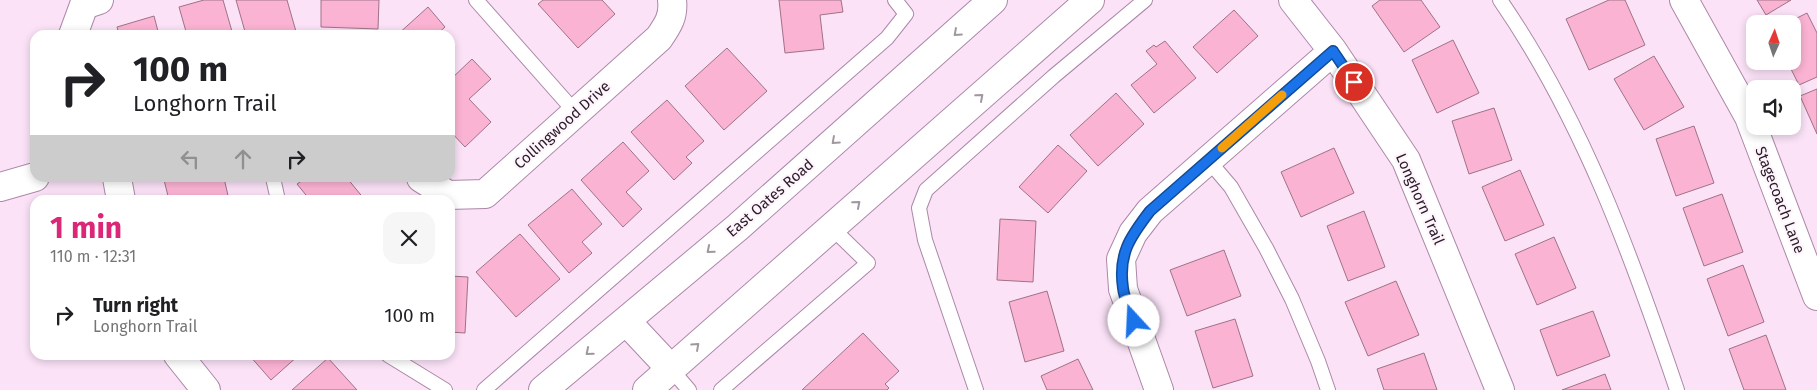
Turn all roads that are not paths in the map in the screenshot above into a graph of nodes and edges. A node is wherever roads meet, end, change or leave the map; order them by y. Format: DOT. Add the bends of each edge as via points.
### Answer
graph roads {
  1 [pos="99,0"];
  2 [pos="476,0"];
  3 [pos="672,0"];
  4 [pos="895,0"];
  5 [pos="993,0"];
  6 [pos="1090,0"];
  7 [pos="1145,0"];
  8 [pos="1293,0"];
  9 [pos="1500,0"];
  10 [pos="1684,0"];
  11 [pos="75,30"];
  12 [pos="1333,51"];
  13 [pos="576,113"];
  14 [pos="1208,160"];
  15 [pos="30,179"];
  16 [pos="118,182"];
  17 [pos="274,182"];
  18 [pos="427,182"];
  19 [pos="0,187"];
  20 [pos="120,195"];
  21 [pos="277,195"];
  22 [pos="448,195"];
  23 [pos="448,195"];
  24 [pos="830,227"];
  25 [pos="1817,296"];
  26 [pos="626,321"];
  27 [pos="182,360"];
  28 [pos="396,360"];
  29 [pos="671,369"];
  30 [pos="206,390"];
  31 [pos="445,390"];
  32 [pos="484,390"];
  33 [pos="543,390"];
  34 [pos="647,390"];
  35 [pos="689,390"];
  36 [pos="721,390"];
  37 [pos="976,390"];
  38 [pos="1159,390"];
  39 [pos="1328,390"];
  40 [pos="1500,390"];
  41 [pos="1677,390"];
  1 -- 11 [label="street" via="84,5"];
  2 -- 13 [label="lane"];
  3 -- 13 [label="street, Collingwood Drive" via="669,23 659,38"];
  4 -- 32 [label="lane" via="906,14 887,38"];
  5 -- 26 [label="street, East Oates Road, one-way"];
  24 -- 6 [label="street, one-way"];
  7 -- 37 [label="lane" via="926,190 919,208 925,240"];
  8 -- 12 [label="street, Longhorn Trail"];
  9 -- 41 [label="lane" via="1565,108 1602,188 1643,290"];
  10 -- 25 [label="street, Stagecoach Lane" via="1748,117"];
  12 -- 14 [label="street"];
  12 -- 40 [label="street, Longhorn Trail" via="1406,160"];
  13 -- 22 [label="street, Collingwood Drive" via="485,194"];
  14 -- 38 [label="street" via="1150,211 1133,234 1121,259 1123,289"];
  14 -- 39 [label="lane" via="1232,187 1266,248 1292,299"];
  15 -- 19 [label="street"];
  16 -- 20 [label="street"];
  17 -- 21 [label="lane"];
  18 -- 23 [label="street, Collingwood Drive"];
  29 -- 24 [label="street, one-way"];
  24 -- 36 [label="lane" via="868,263"];
  26 -- 29 [label="street"];
  26 -- 33 [label="street, East Oates Road, one-way"];
  27 -- 30 [label="street"];
  28 -- 31 [label="lane"];
  29 -- 34 [label="street"];
  29 -- 35 [label="lane"];
}
